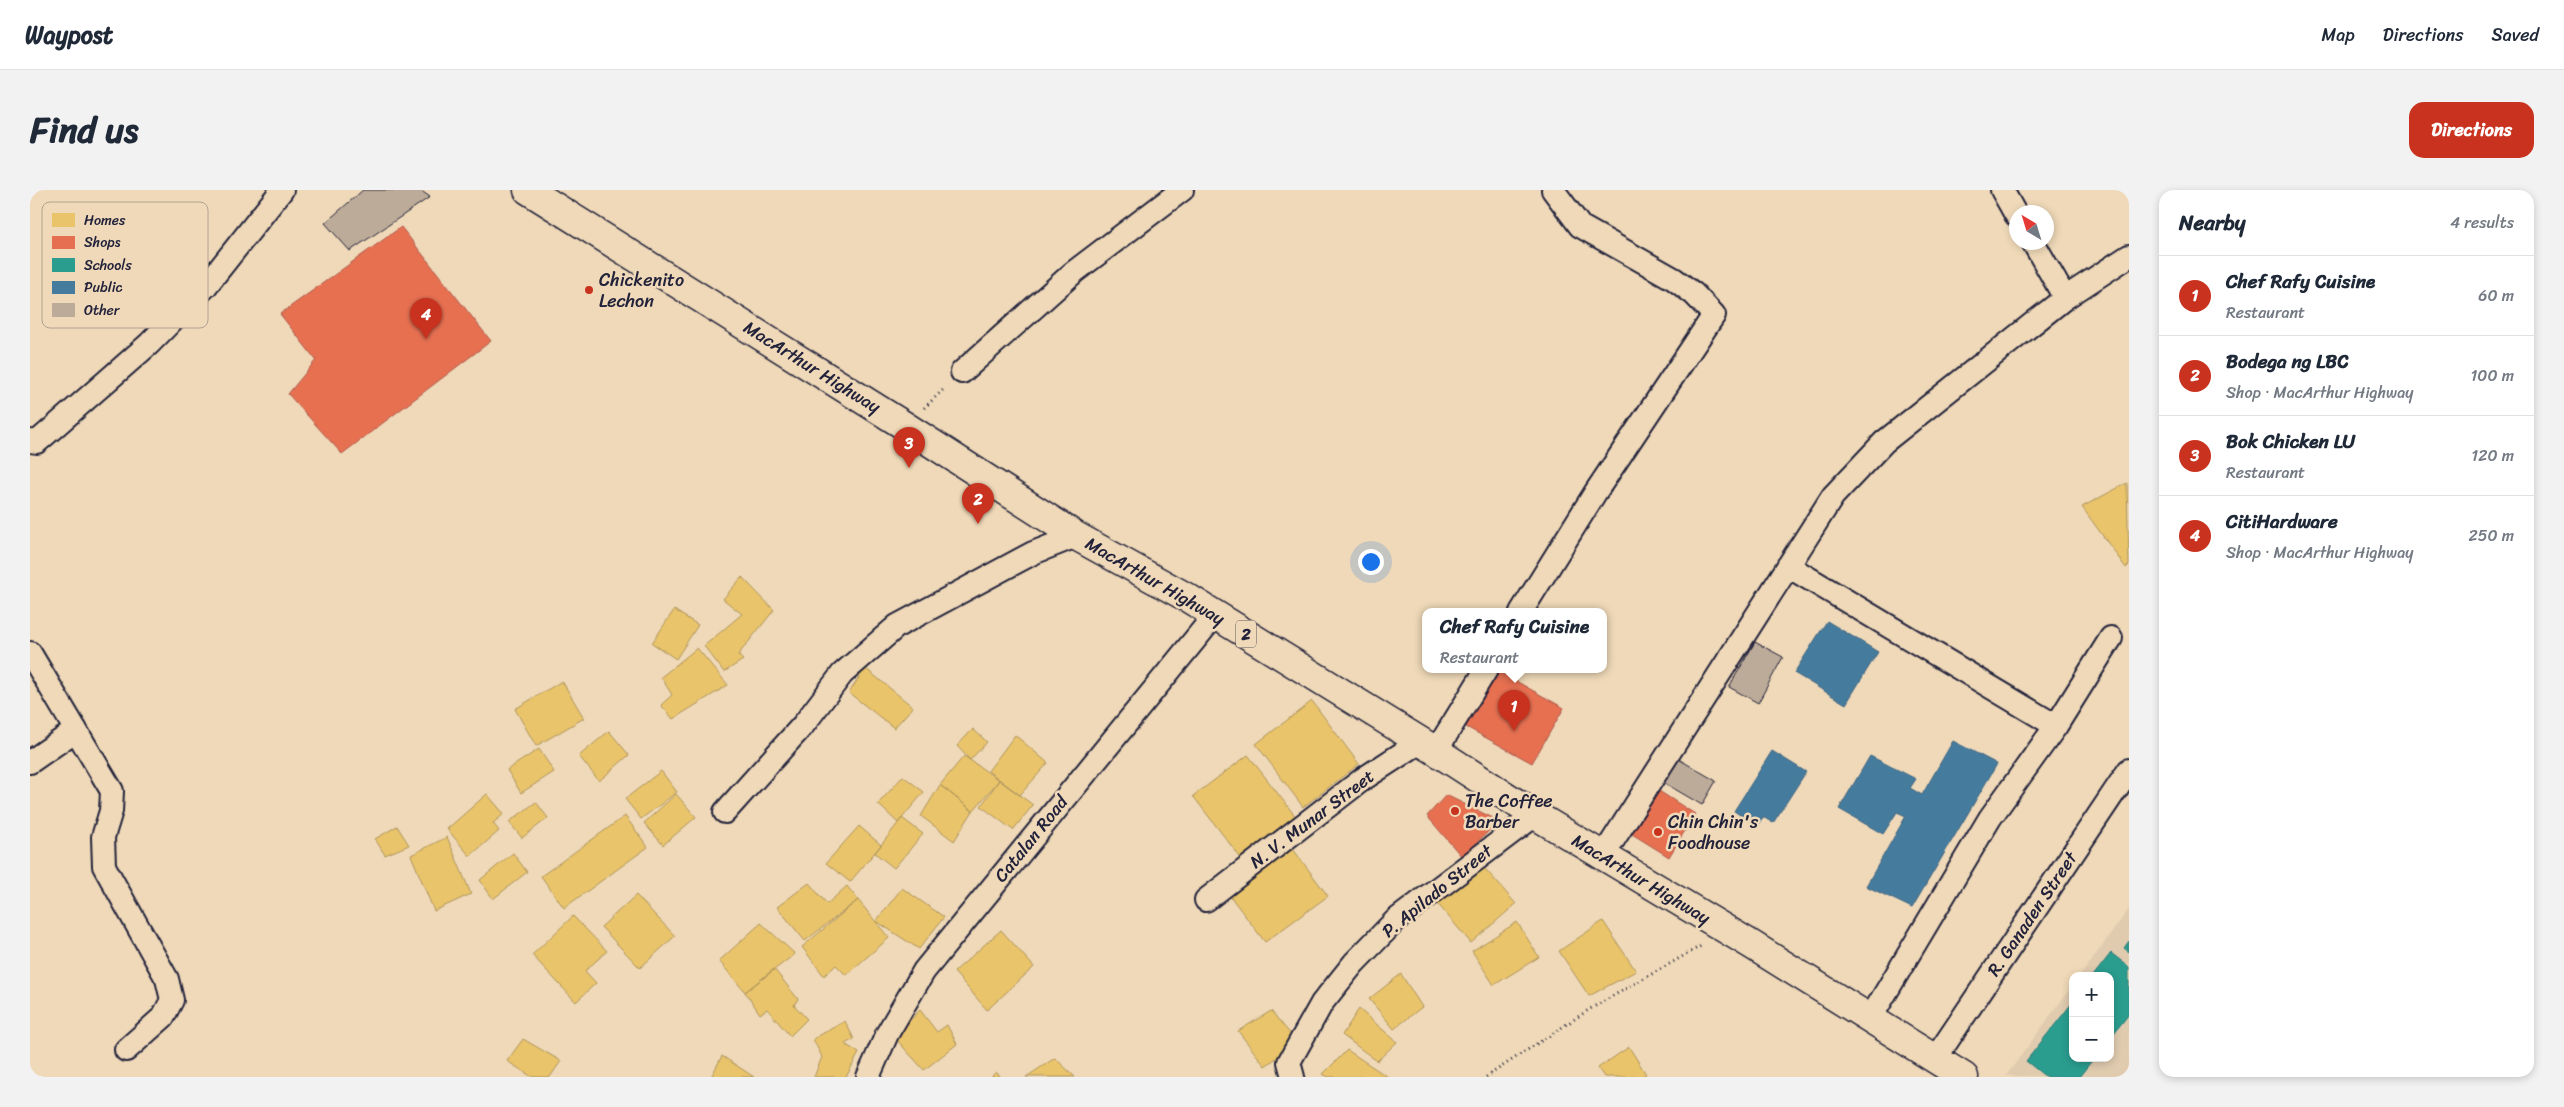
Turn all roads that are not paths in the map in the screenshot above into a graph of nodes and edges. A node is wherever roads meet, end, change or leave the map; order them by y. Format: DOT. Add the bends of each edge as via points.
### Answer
graph roads {
  1 [pos="282,190"];
  2 [pos="528,190"];
  3 [pos="1182,190"];
  4 [pos="1553,190"];
  5 [pos="2002,190"];
  6 [pos="2011,205"];
  7 [pos="2038,250"];
  8 [pos="2129,256"];
  9 [pos="208,283"];
  10 [pos="2065,298"];
  11 [pos="165,328"];
  12 [pos="962,372"];
  13 [pos="30,441"];
  14 [pos="1076,536"];
  15 [pos="1788,566"];
  16 [pos="1524,608"];
  17 [pos="1215,615"];
  18 [pos="2111,638"];
  19 [pos="30,653"];
  20 [pos="1484,673"];
  21 [pos="2056,726"];
  22 [pos="76,730"];
  23 [pos="1428,746"];
  24 [pos="30,762"];
  25 [pos="2129,770"];
  26 [pos="725,812"];
  27 [pos="1535,815"];
  28 [pos="1603,856"];
  29 [pos="1206,900"];
  30 [pos="1870,1019"];
  31 [pos="126,1050"];
  32 [pos="1935,1059"];
  33 [pos="868,1077"];
  34 [pos="1293,1077"];
  35 [pos="1964,1077"];
  1 -- 9 [label="street"];
  2 -- 14 [label="main road, MacArthur Highway / 2"];
  3 -- 12 [label="street" via="1074,272"];
  4 -- 16 [label="street" via="1580,226 1674,279 1714,315 1595,492"];
  5 -- 6 [label="street"];
  7 -- 10 [label="street"];
  8 -- 10 [label="street"];
  10 -- 15 [label="street" via="1884,442 1833,496"];
  11 -- 13 [label="street" via="52,430 37,442"];
  14 -- 17 [label="main road, MacArthur Highway / 2"];
  14 -- 26 [label="street" via="1033,553 897,626 842,674 804,724"];
  15 -- 21 [label="street"];
  15 -- 28 [label="street"];
  17 -- 23 [label="main road, MacArthur Highway / 2"];
  17 -- 33 [label="street, Catalan Road" via="924,971 887,1034"];
  18 -- 21 [label="street"];
  19 -- 22 [label="street"];
  20 -- 23 [label="street"];
  21 -- 30 [label="street" via="1990,818"];
  22 -- 24 [label="street"];
  22 -- 31 [label="street" via="112,791 111,811 103,837 104,866 167,979 172,1000 163,1017"];
  23 -- 27 [label="main road, MacArthur Highway / 2"];
  23 -- 29 [label="street, N. V. Munar Street" via="1363,779"];
  25 -- 32 [label="street, R. Ganaden Street"];
  27 -- 28 [label="main road, MacArthur Highway / 2"];
  27 -- 34 [label="street, P. Apilado Street" via="1396,920 1354,963 1322,1003 1289,1062"];
  28 -- 30 [label="main road, MacArthur Highway / 2"];
  30 -- 32 [label="main road, MacArthur Highway / 2"];
  32 -- 35 [label="main road, MacArthur Highway / 2"];
}
